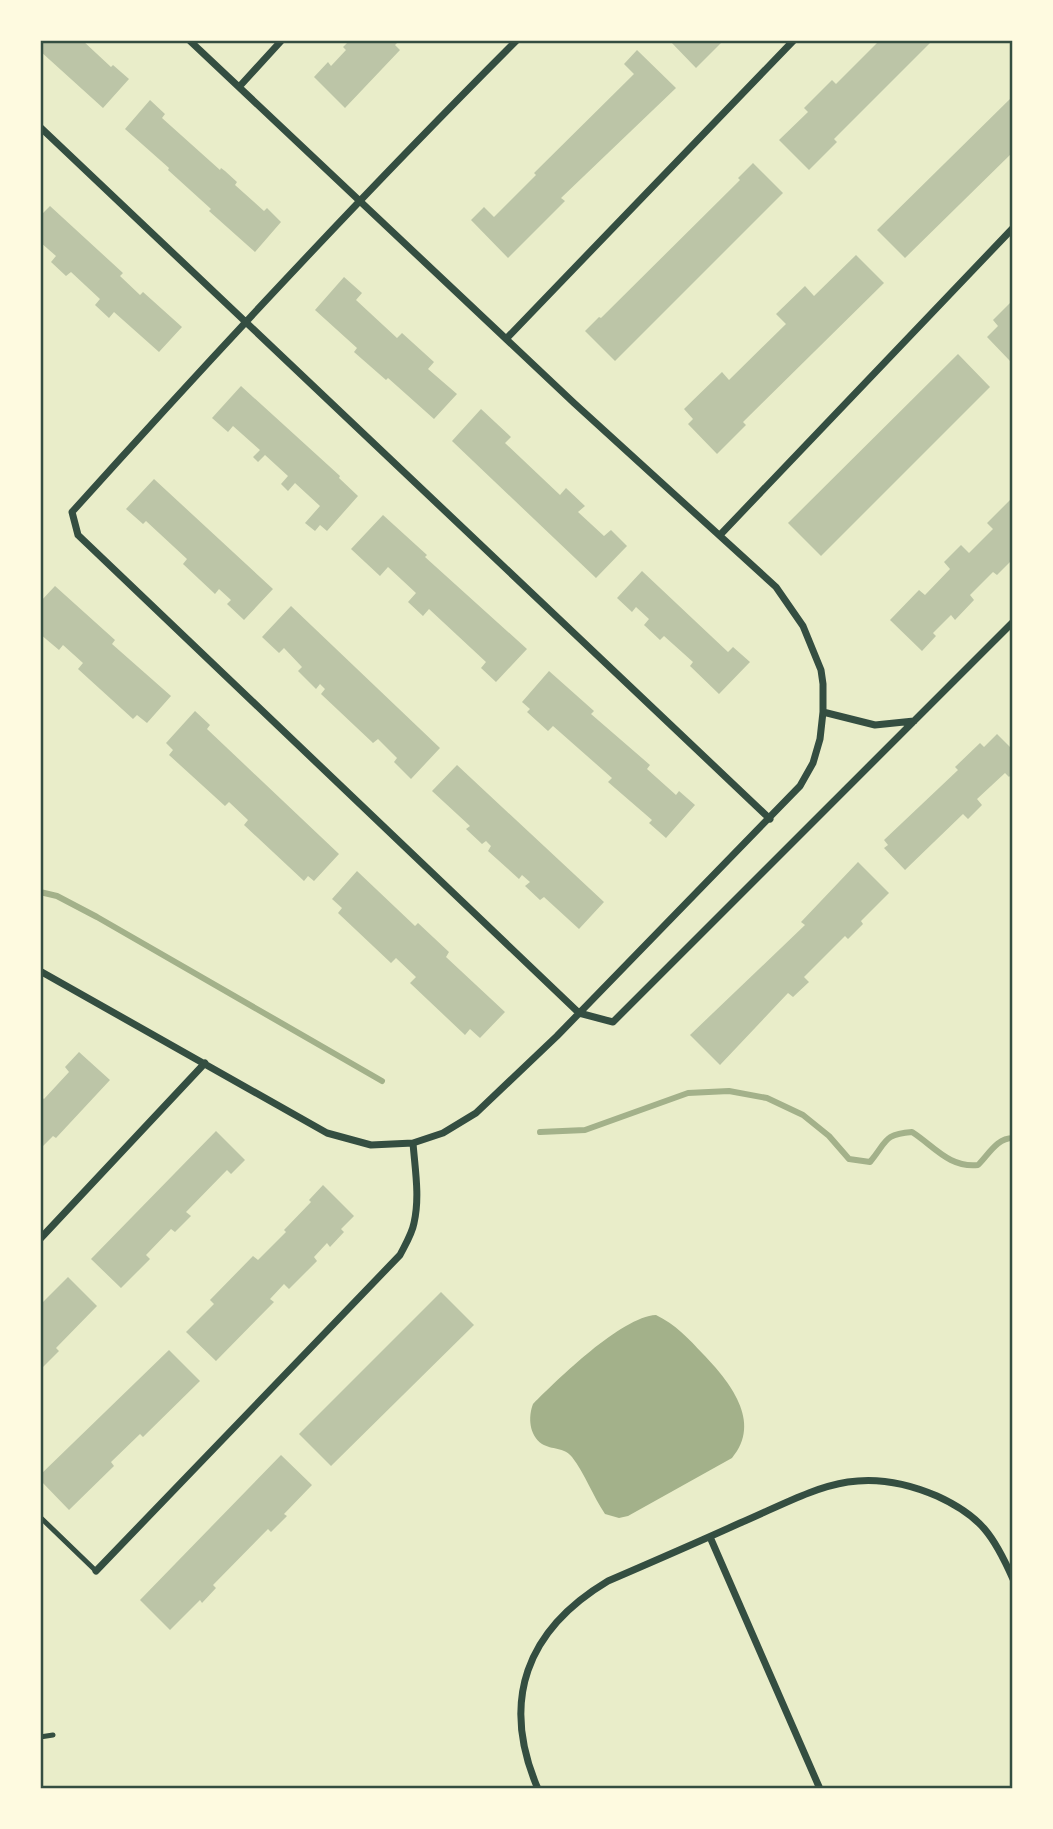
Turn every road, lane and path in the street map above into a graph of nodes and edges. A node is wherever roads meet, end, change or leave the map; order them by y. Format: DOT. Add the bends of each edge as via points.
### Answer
graph roads {
  1 [pos="189,40"];
  2 [pos="282,40"];
  3 [pos="517,40"];
  4 [pos="794,40"];
  5 [pos="239,87"];
  6 [pos="40,127"];
  7 [pos="359,200"];
  8 [pos="1013,228"];
  9 [pos="245,321"];
  10 [pos="506,339"];
  11 [pos="720,535"];
  12 [pos="1013,622"];
  13 [pos="823,712"];
  14 [pos="914,721"];
  15 [pos="770,819"];
  16 [pos="40,971"];
  17 [pos="579,1013"];
  18 [pos="205,1063"];
  19 [pos="412,1143"];
  20 [pos="40,1239"];
  21 [pos="40,1517"];
  22 [pos="710,1536"];
  23 [pos="96,1571"];
  24 [pos="1013,1580"];
  25 [pos="53,1735"];
  26 [pos="40,1737"];
  27 [pos="538,1789"];
  28 [pos="820,1789"];
  1 -- 5 [label="street"];
  2 -- 5 [label="street"];
  3 -- 7 [label="street"];
  4 -- 10 [label="street"];
  5 -- 7 [label="street"];
  6 -- 9 [label="street"];
  7 -- 9 [label="street"];
  7 -- 10 [label="street"];
  8 -- 11 [label="street"];
  9 -- 15 [label="street"];
  9 -- 17 [label="street" via="72,512 78,536"];
  10 -- 11 [label="street"];
  11 -- 13 [label="street" via="776,587 803,626 821,670"];
  12 -- 14 [label="street"];
  13 -- 14 [label="street" via="875,725"];
  13 -- 15 [label="street" via="813,763 800,786"];
  14 -- 17 [label="street" via="613,1022"];
  15 -- 17 [label="street"];
  16 -- 18 [label="street"];
  17 -- 19 [label="street" via="476,1114 443,1133"];
  18 -- 19 [label="street" via="327,1133 371,1145"];
  18 -- 20 [label="street"];
  19 -- 23 [label="street" via="416,1208 414,1225 400,1255"];
  21 -- 23 [label="lane"];
  22 -- 24 [label="street" via="816,1490 863,1479 886,1480 919,1488 957,1505 975,1519 991,1536"];
  22 -- 27 [label="street" via="589,1592 548,1634 531,1660 521,1697 526,1761"];
  22 -- 28 [label="street"];
  25 -- 26 [label="lane"];
}
